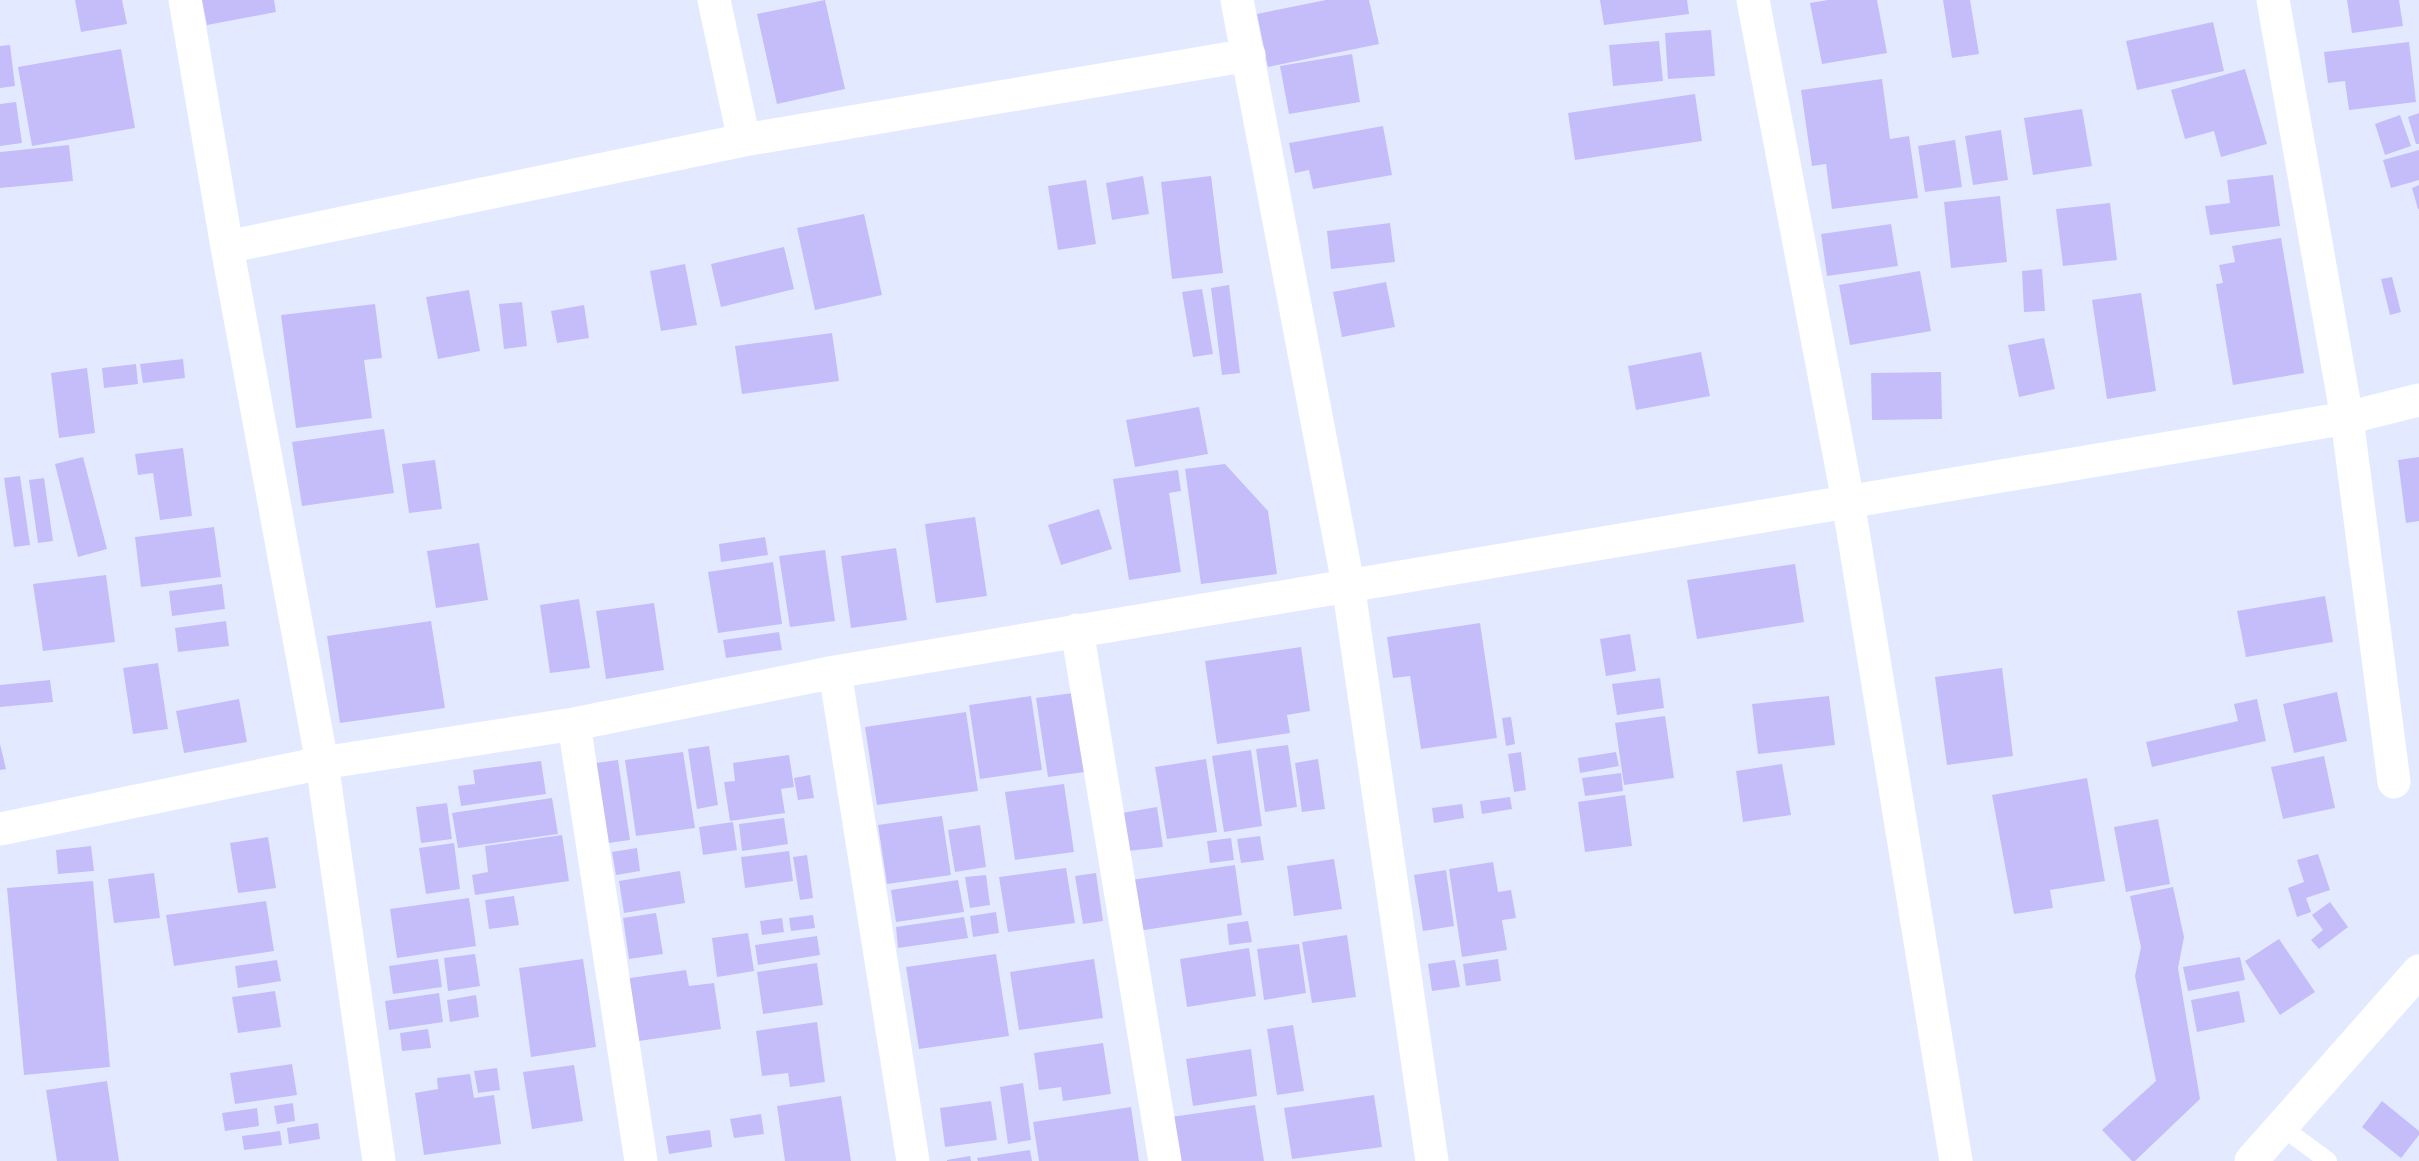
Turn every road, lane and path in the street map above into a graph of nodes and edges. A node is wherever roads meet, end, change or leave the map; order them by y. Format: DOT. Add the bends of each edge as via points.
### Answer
graph roads {
  1 [pos="185,0"];
  2 [pos="714,0"];
  3 [pos="1237,0"];
  4 [pos="1753,0"];
  5 [pos="2272,0"];
  6 [pos="1249,56"];
  7 [pos="744,140"];
  8 [pos="226,247"];
  9 [pos="2419,400"];
  10 [pos="2347,417"];
  11 [pos="1848,501"];
  12 [pos="1348,585"];
  13 [pos="1077,630"];
  14 [pos="835,672"];
  15 [pos="574,724"];
  16 [pos="322,763"];
  17 [pos="2394,782"];
  18 [pos="0,829"];
  19 [pos="2419,971"];
  20 [pos="2282,1127"];
  21 [pos="379,1161"];
  22 [pos="641,1161"];
  23 [pos="912,1161"];
  24 [pos="1165,1161"];
  25 [pos="1432,1161"];
  26 [pos="1956,1161"];
  27 [pos="2251,1161"];
  28 [pos="2328,1161"];
  1 -- 8 [label="street"];
  2 -- 7 [label="street"];
  3 -- 6 [label="street"];
  4 -- 11 [label="street"];
  5 -- 10 [label="street"];
  6 -- 7 [label="street"];
  6 -- 12 [label="street"];
  7 -- 8 [label="street"];
  8 -- 16 [label="street"];
  9 -- 10 [label="street"];
  10 -- 11 [label="street"];
  10 -- 17 [label="street"];
  11 -- 12 [label="street"];
  11 -- 26 [label="street"];
  12 -- 13 [label="street"];
  12 -- 25 [label="street"];
  13 -- 14 [label="street"];
  13 -- 24 [label="street"];
  14 -- 15 [label="street"];
  14 -- 23 [label="street"];
  15 -- 16 [label="street"];
  15 -- 22 [label="street"];
  16 -- 18 [label="street"];
  16 -- 21 [label="street"];
  19 -- 20 [label="street"];
  20 -- 27 [label="street"];
  20 -- 28 [label="lane"];
}
